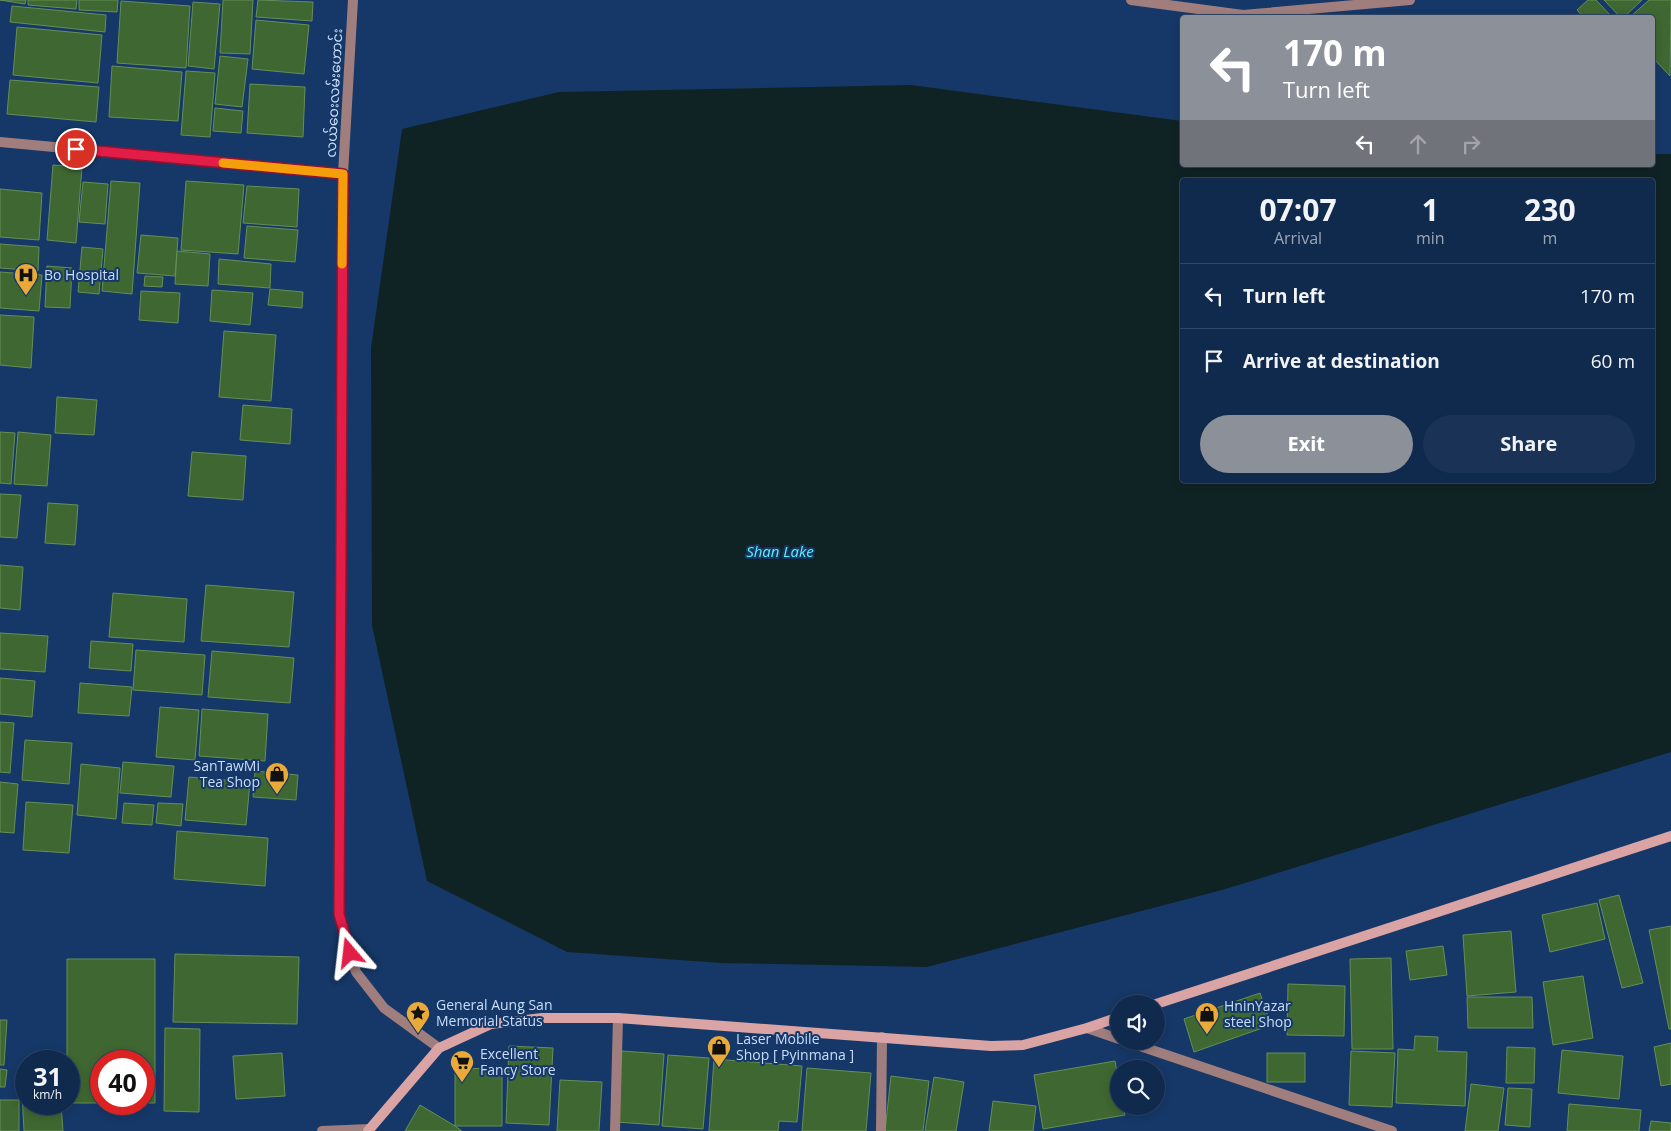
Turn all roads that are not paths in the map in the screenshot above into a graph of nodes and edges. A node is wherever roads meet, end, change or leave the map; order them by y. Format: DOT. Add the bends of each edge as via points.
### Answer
graph roads {
  1 [pos="353,0"];
  2 [pos="1130,0"];
  3 [pos="1410,0"];
  4 [pos="0,142"];
  5 [pos="343,174"];
  6 [pos="1671,836"];
  7 [pos="1165,1001"];
  8 [pos="618,1018"];
  9 [pos="1110,1020"];
  10 [pos="1087,1028"];
  11 [pos="1110,1036"];
  12 [pos="882,1037"];
  13 [pos="438,1048"];
  14 [pos="1152,1050"];
  15 [pos="369,1130"];
  16 [pos="322,1131"];
  17 [pos="615,1131"];
  18 [pos="882,1131"];
  19 [pos="1392,1131"];
  1 -- 5 [label="street, လယ်ဝေးလမ်းဟောင်း"];
  2 -- 3 [label="street" via="1243,15"];
  4 -- 5 [label="street"];
  5 -- 13 [label="street, လယ်ဝေးလမ်းဟောင်း" via="339,914 356,972 384,1008"];
  6 -- 7 [label="main road"];
  8 -- 12 [label="main road"];
  8 -- 13 [label="main road" via="542,1018 491,1024"];
  8 -- 17 [label="street"];
  9 -- 10 [label="main road"];
  10 -- 11 [label="street"];
  10 -- 12 [label="main road" via="1023,1045 991,1046"];
  12 -- 18 [label="street"];
  13 -- 15 [label="main road"];
  14 -- 19 [label="street"];
  15 -- 16 [label="street"];
}
